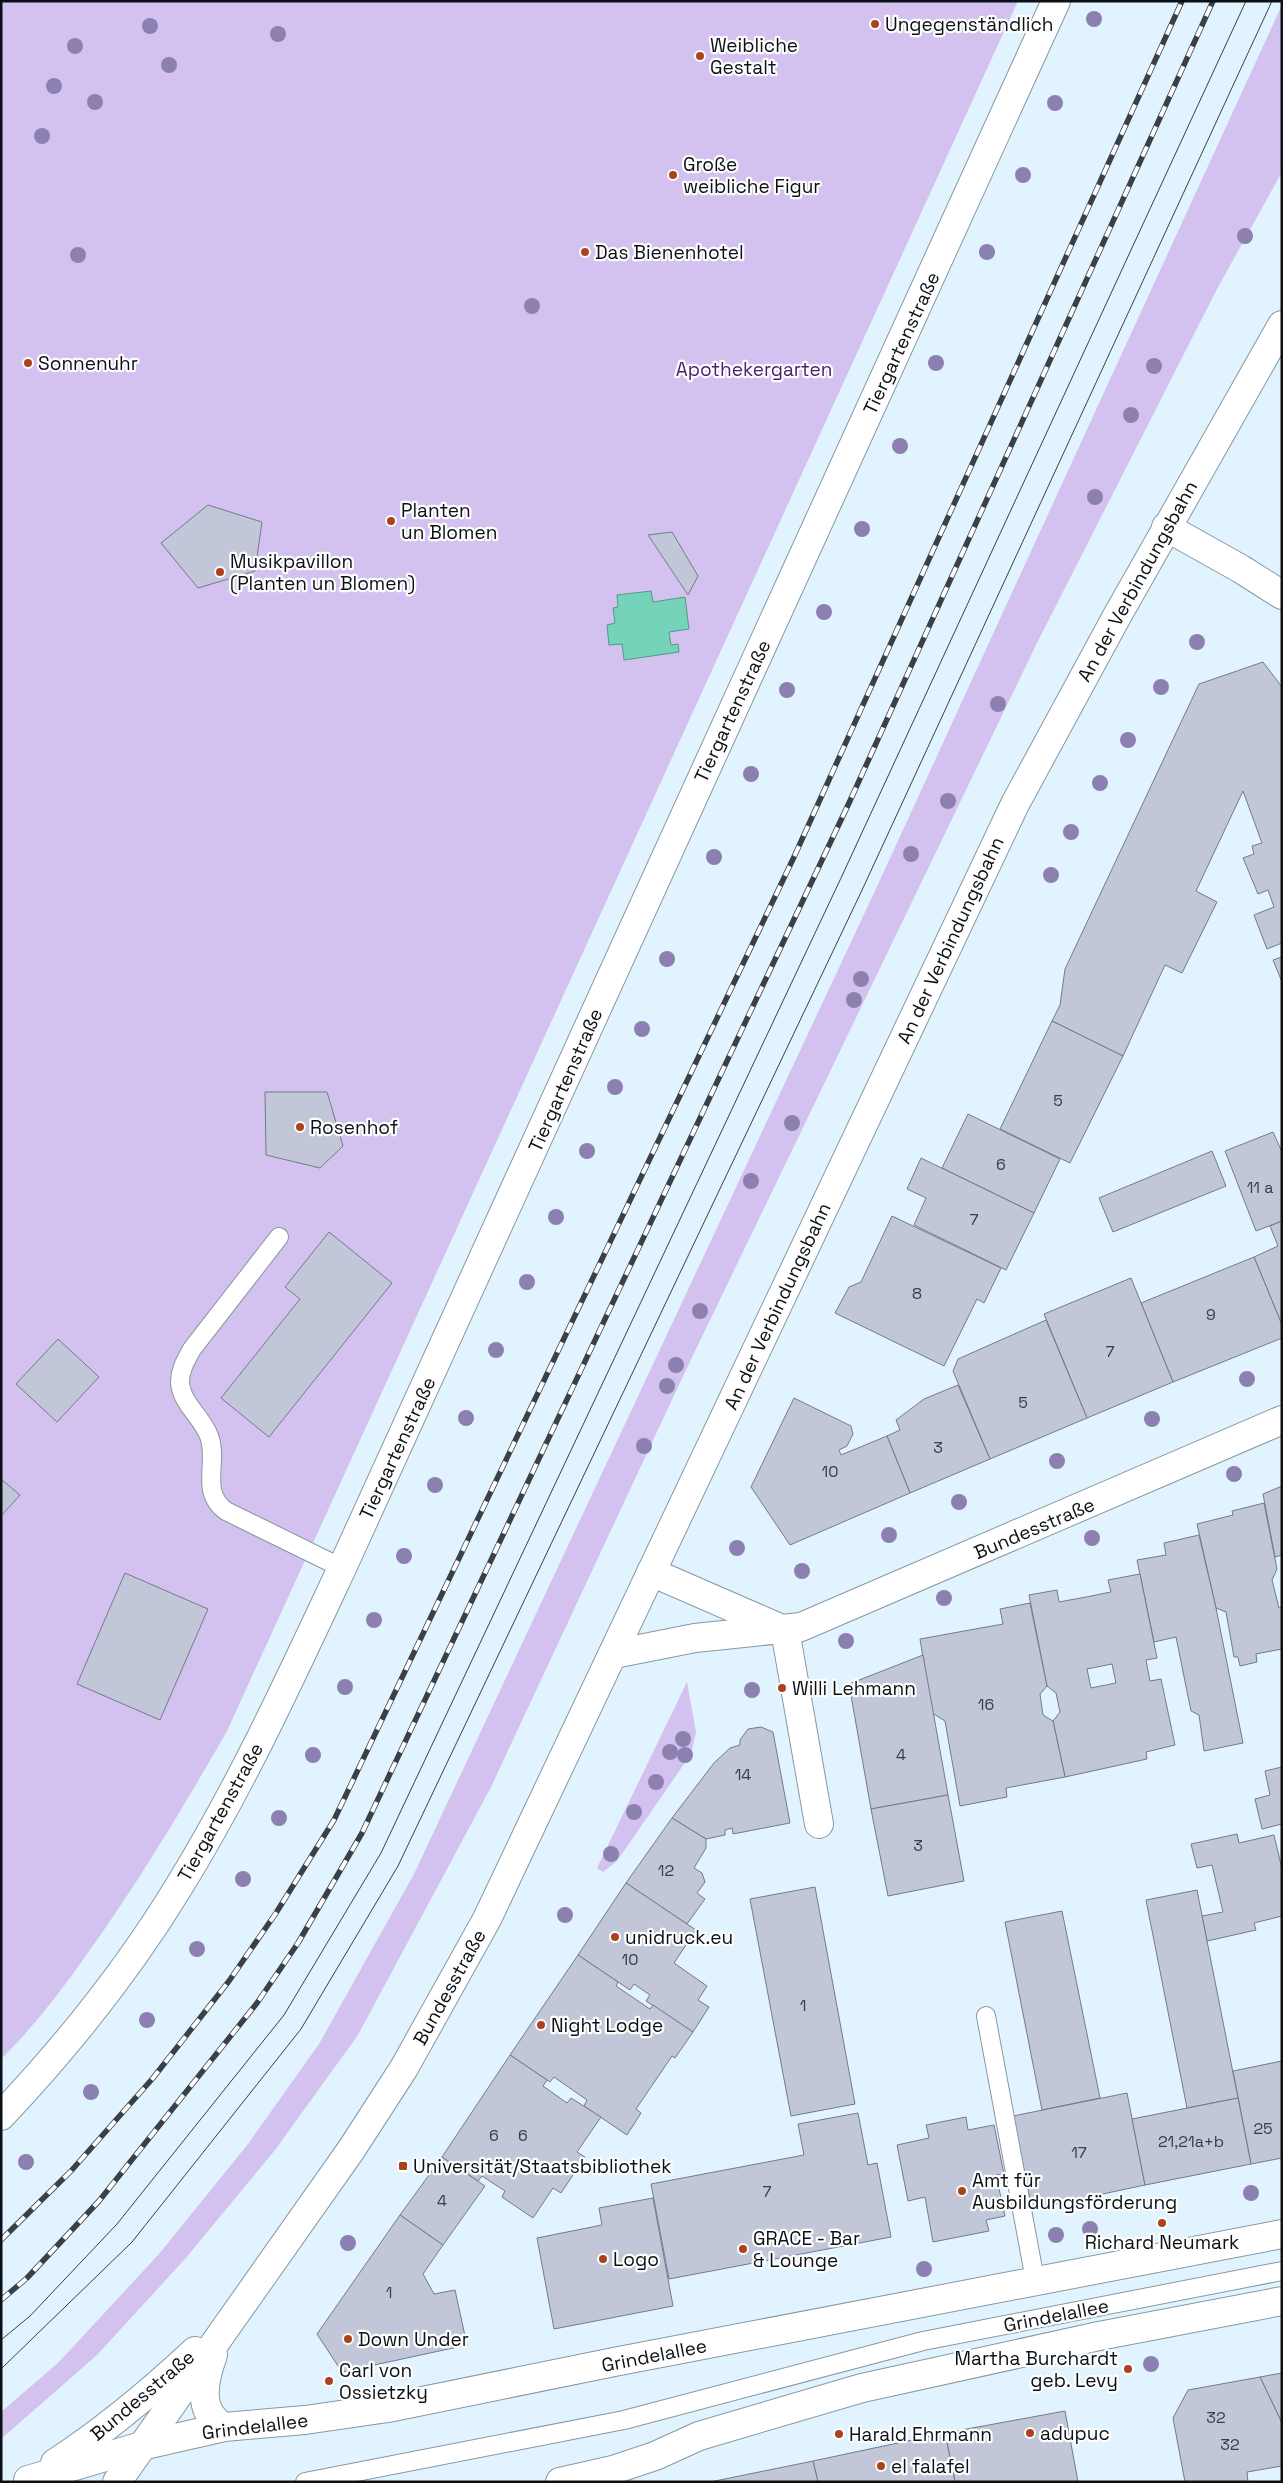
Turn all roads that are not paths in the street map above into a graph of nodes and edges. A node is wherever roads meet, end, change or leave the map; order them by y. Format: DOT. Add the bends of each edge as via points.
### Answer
graph roads {
  1 [pos="1056,1"];
  2 [pos="1282,326"];
  3 [pos="1166,527"];
  4 [pos="1282,595"];
  5 [pos="278,1237"];
  6 [pos="1282,1420"];
  7 [pos="342,1568"];
  8 [pos="651,1572"];
  9 [pos="786,1630"];
  10 [pos="614,1654"];
  11 [pos="819,1824"];
  12 [pos="986,2016"];
  13 [pos="1,2116"];
  14 [pos="1282,2234"];
  15 [pos="1282,2271"];
  16 [pos="1035,2280"];
  17 [pos="246,2297"];
  18 [pos="1282,2301"];
  19 [pos="221,2333"];
  20 [pos="224,2427"];
  21 [pos="144,2445"];
  22 [pos="26,2481"];
  23 [pos="117,2482"];
  24 [pos="305,2482"];
  25 [pos="560,2482"];
  1 -- 7 [label="main road, Tiergartenstraße"];
  2 -- 3 [label="main road, An der Verbindungsbahn"];
  3 -- 4 [label="main road"];
  3 -- 8 [label="main road, An der Verbindungsbahn" via="1015,804"];
  5 -- 7 [label="lane" via="192,1349 182,1366 180,1383 185,1399 209,1436 211,1489 215,1503"];
  6 -- 9 [label="main road, Bundesstraße" via="824,1619"];
  7 -- 13 [label="main road, Tiergartenstraße" via="250,1761 177,1890 113,1983 36,2079"];
  8 -- 9 [label="main road"];
  8 -- 10 [label="main road, Bundesstraße"];
  9 -- 10 [label="main road, Bundesstraße" via="696,1638"];
  9 -- 11 [label="main road"];
  10 -- 17 [label="main road, Bundesstraße" via="487,1919 404,2068 351,2150"];
  12 -- 16 [label="lane"];
  14 -- 16 [label="main road, Grindelallee"];
  15 -- 24 [label="lane, Grindelallee" via="923,2341 624,2420"];
  16 -- 20 [label="main road, Grindelallee" via="388,2408"];
  17 -- 19 [label="main road, Bundesstraße"];
  17 -- 22 [label="main road, Bundesstraße" via="197,2350 145,2398 88,2441"];
  18 -- 25 [label="main road, Grindelallee" via="1099,2336 862,2388 699,2436 613,2470"];
  19 -- 20 [label="main road" via="204,2388 205,2405 211,2417"];
  19 -- 21 [label="main road, Bundesstraße"];
  20 -- 21 [label="main road, Grindelallee"];
  21 -- 22 [label="main road, Grindelallee"];
  21 -- 23 [label="main road, Bundesstraße"];
}
